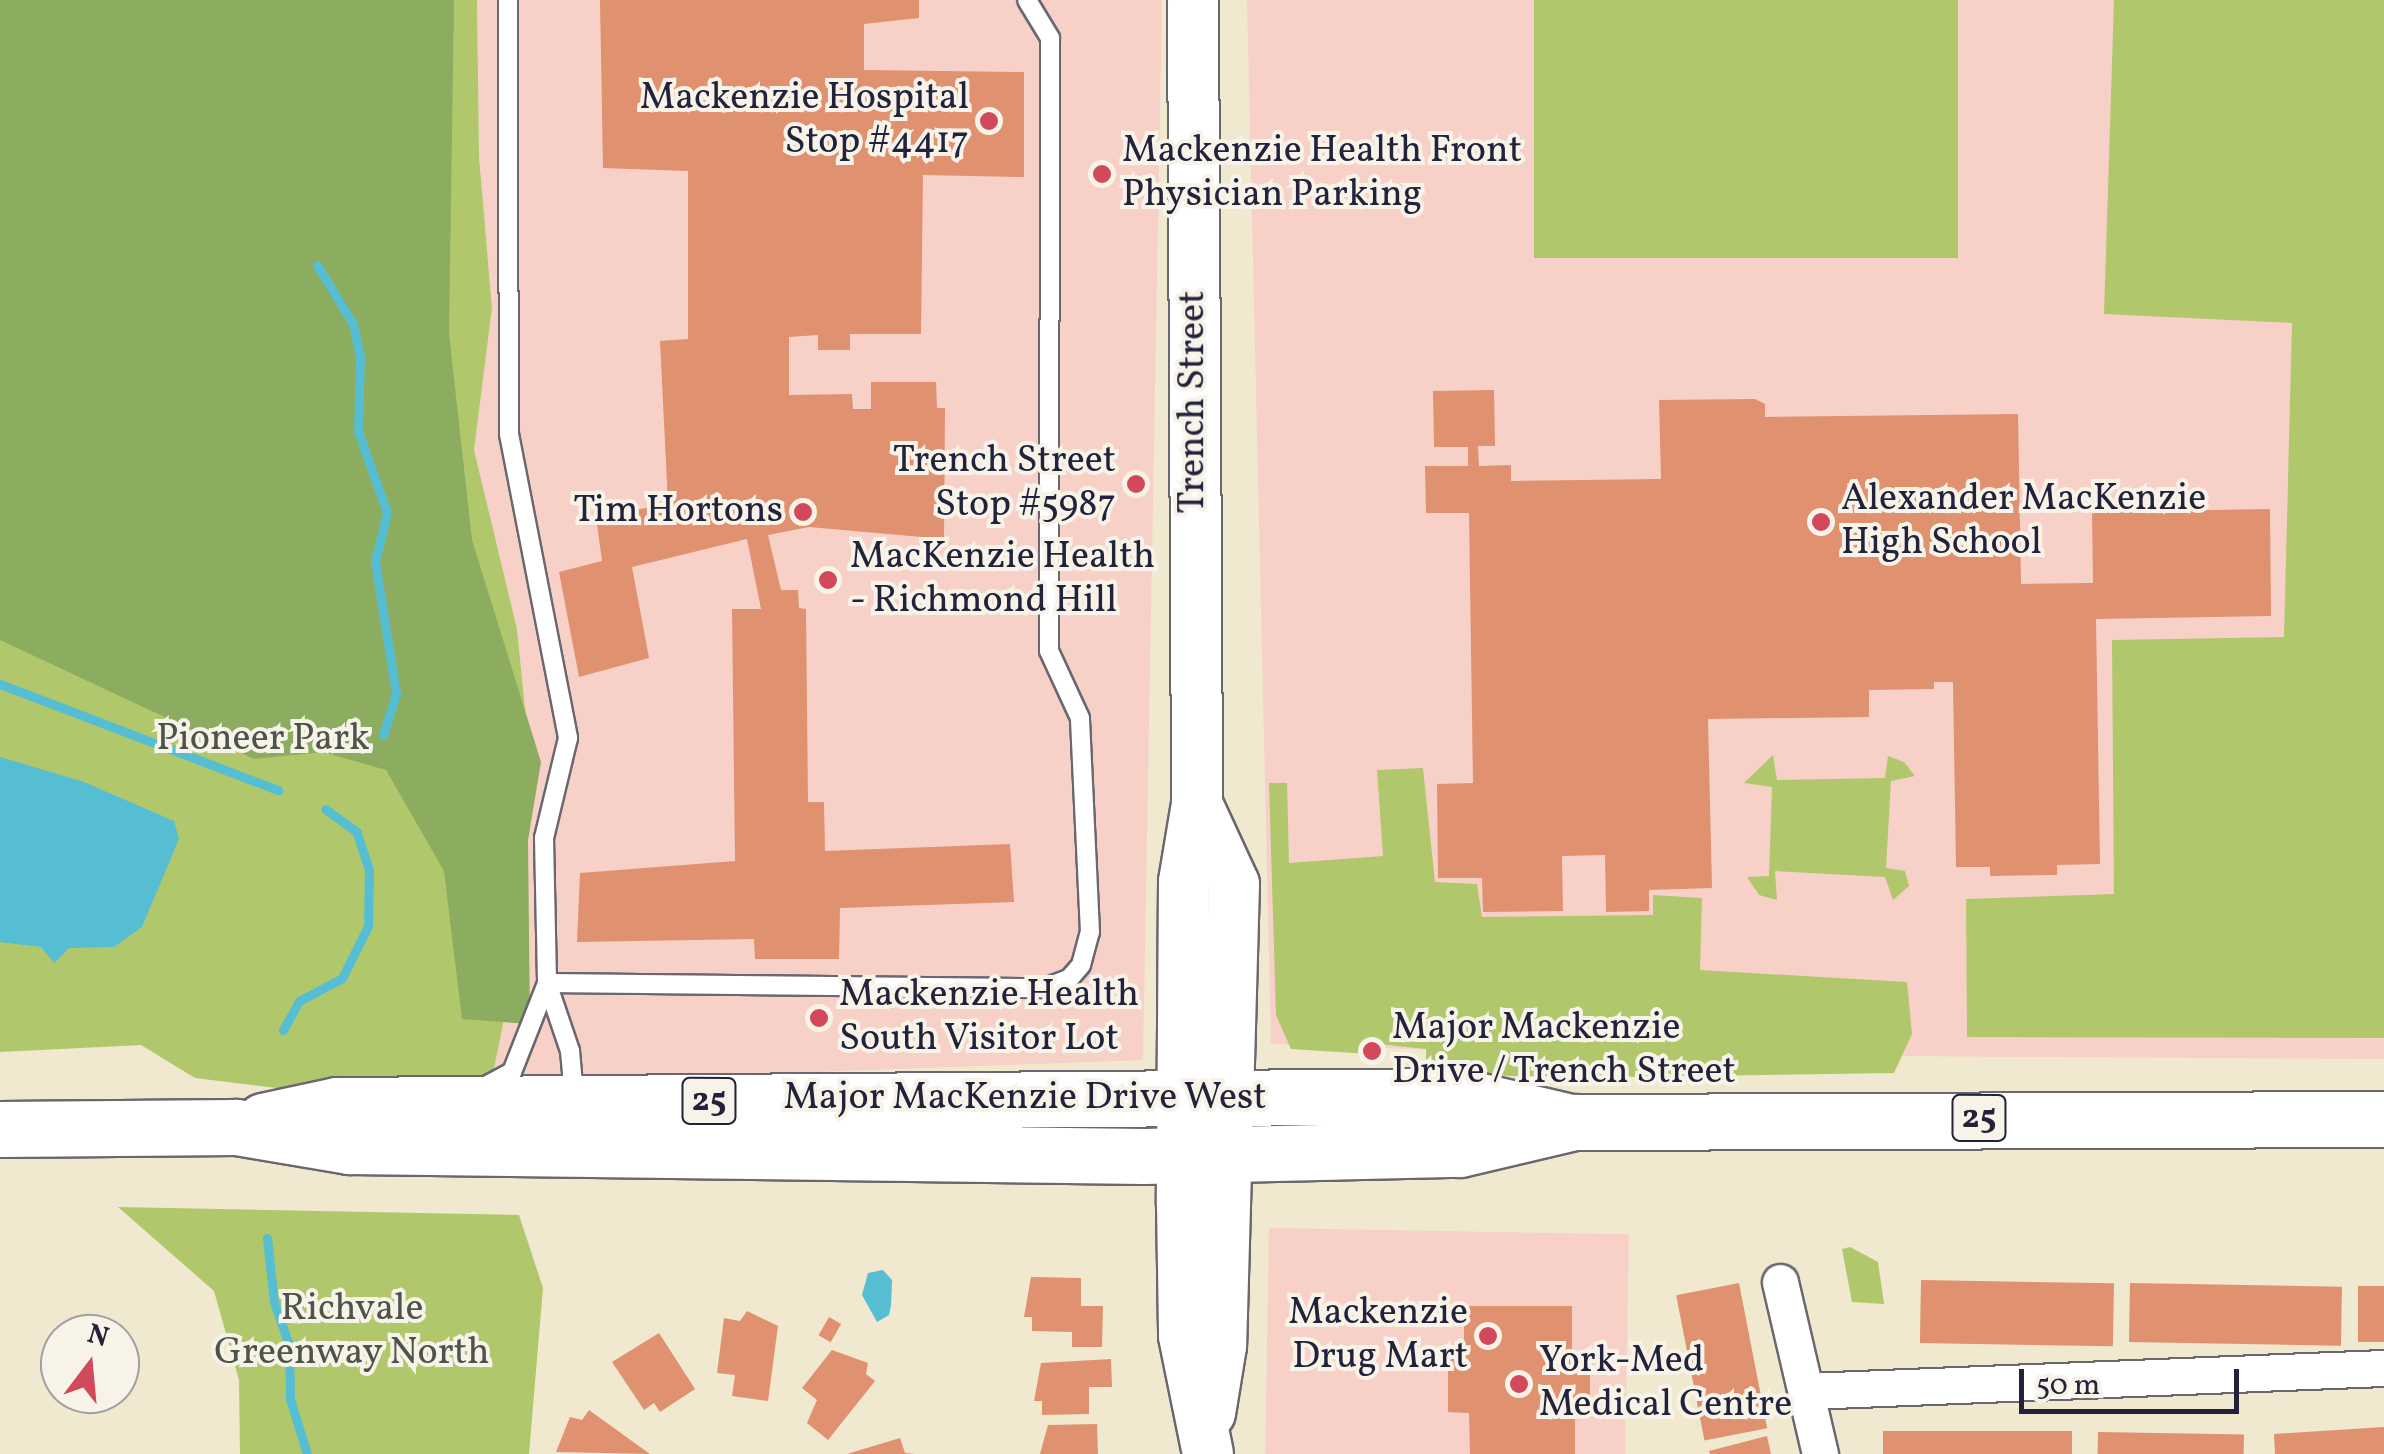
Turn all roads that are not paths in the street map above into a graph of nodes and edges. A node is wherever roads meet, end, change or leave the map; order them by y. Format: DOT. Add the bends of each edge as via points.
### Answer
graph roads {
  1 [pos="508,0"];
  2 [pos="1027,0"];
  3 [pos="1193,0"];
  4 [pos="547,983"];
  5 [pos="1207,1098"];
  6 [pos="455,1102"];
  7 [pos="2384,1119"];
  8 [pos="1574,1122"];
  9 [pos="574,1124"];
  10 [pos="236,1127"];
  11 [pos="0,1129"];
  12 [pos="1204,1154"];
  13 [pos="1780,1282"];
  14 [pos="2384,1368"];
  15 [pos="1808,1391"];
  16 [pos="1207,1446"];
  17 [pos="1820,1454"];
  1 -- 4 [label="lane" via="508,434 568,738 544,838"];
  2 -- 4 [label="lane" via="1050,38 1049,651 1080,718 1090,932 1069,979 1046,988"];
  3 -- 5 [label="street, Trench Street" via="1196,804 1234,884"];
  4 -- 6 [label="lane" via="512,1072"];
  4 -- 9 [label="lane" via="570,1051"];
  5 -- 8 [label="main road, Major MacKenzie Drive West / 25" via="1460,1096"];
  5 -- 9 [label="main road, Major MacKenzie Drive West / 25"];
  5 -- 12 [label="street, Trench Street"];
  6 -- 9 [label="main road, Major MacKenzie Drive West / 25"];
  6 -- 10 [label="main road, Major MacKenzie Drive West / 25" via="337,1104"];
  7 -- 8 [label="main road, Major MacKenzie Drive West / 25"];
  8 -- 12 [label="main road, Major MacKenzie Drive West / 25" via="1460,1149"];
  9 -- 10 [label="main road, Major MacKenzie Drive West / 25" via="349,1146"];
  9 -- 12 [label="main road, Major MacKenzie Drive West / 25"];
  10 -- 11 [label="main road, Major MacKenzie Drive West / 25"];
  12 -- 16 [label="street, Trench Street" via="1221,1346"];
  13 -- 15 [label="street"];
  14 -- 15 [label="street"];
  15 -- 17 [label="street"];
}
